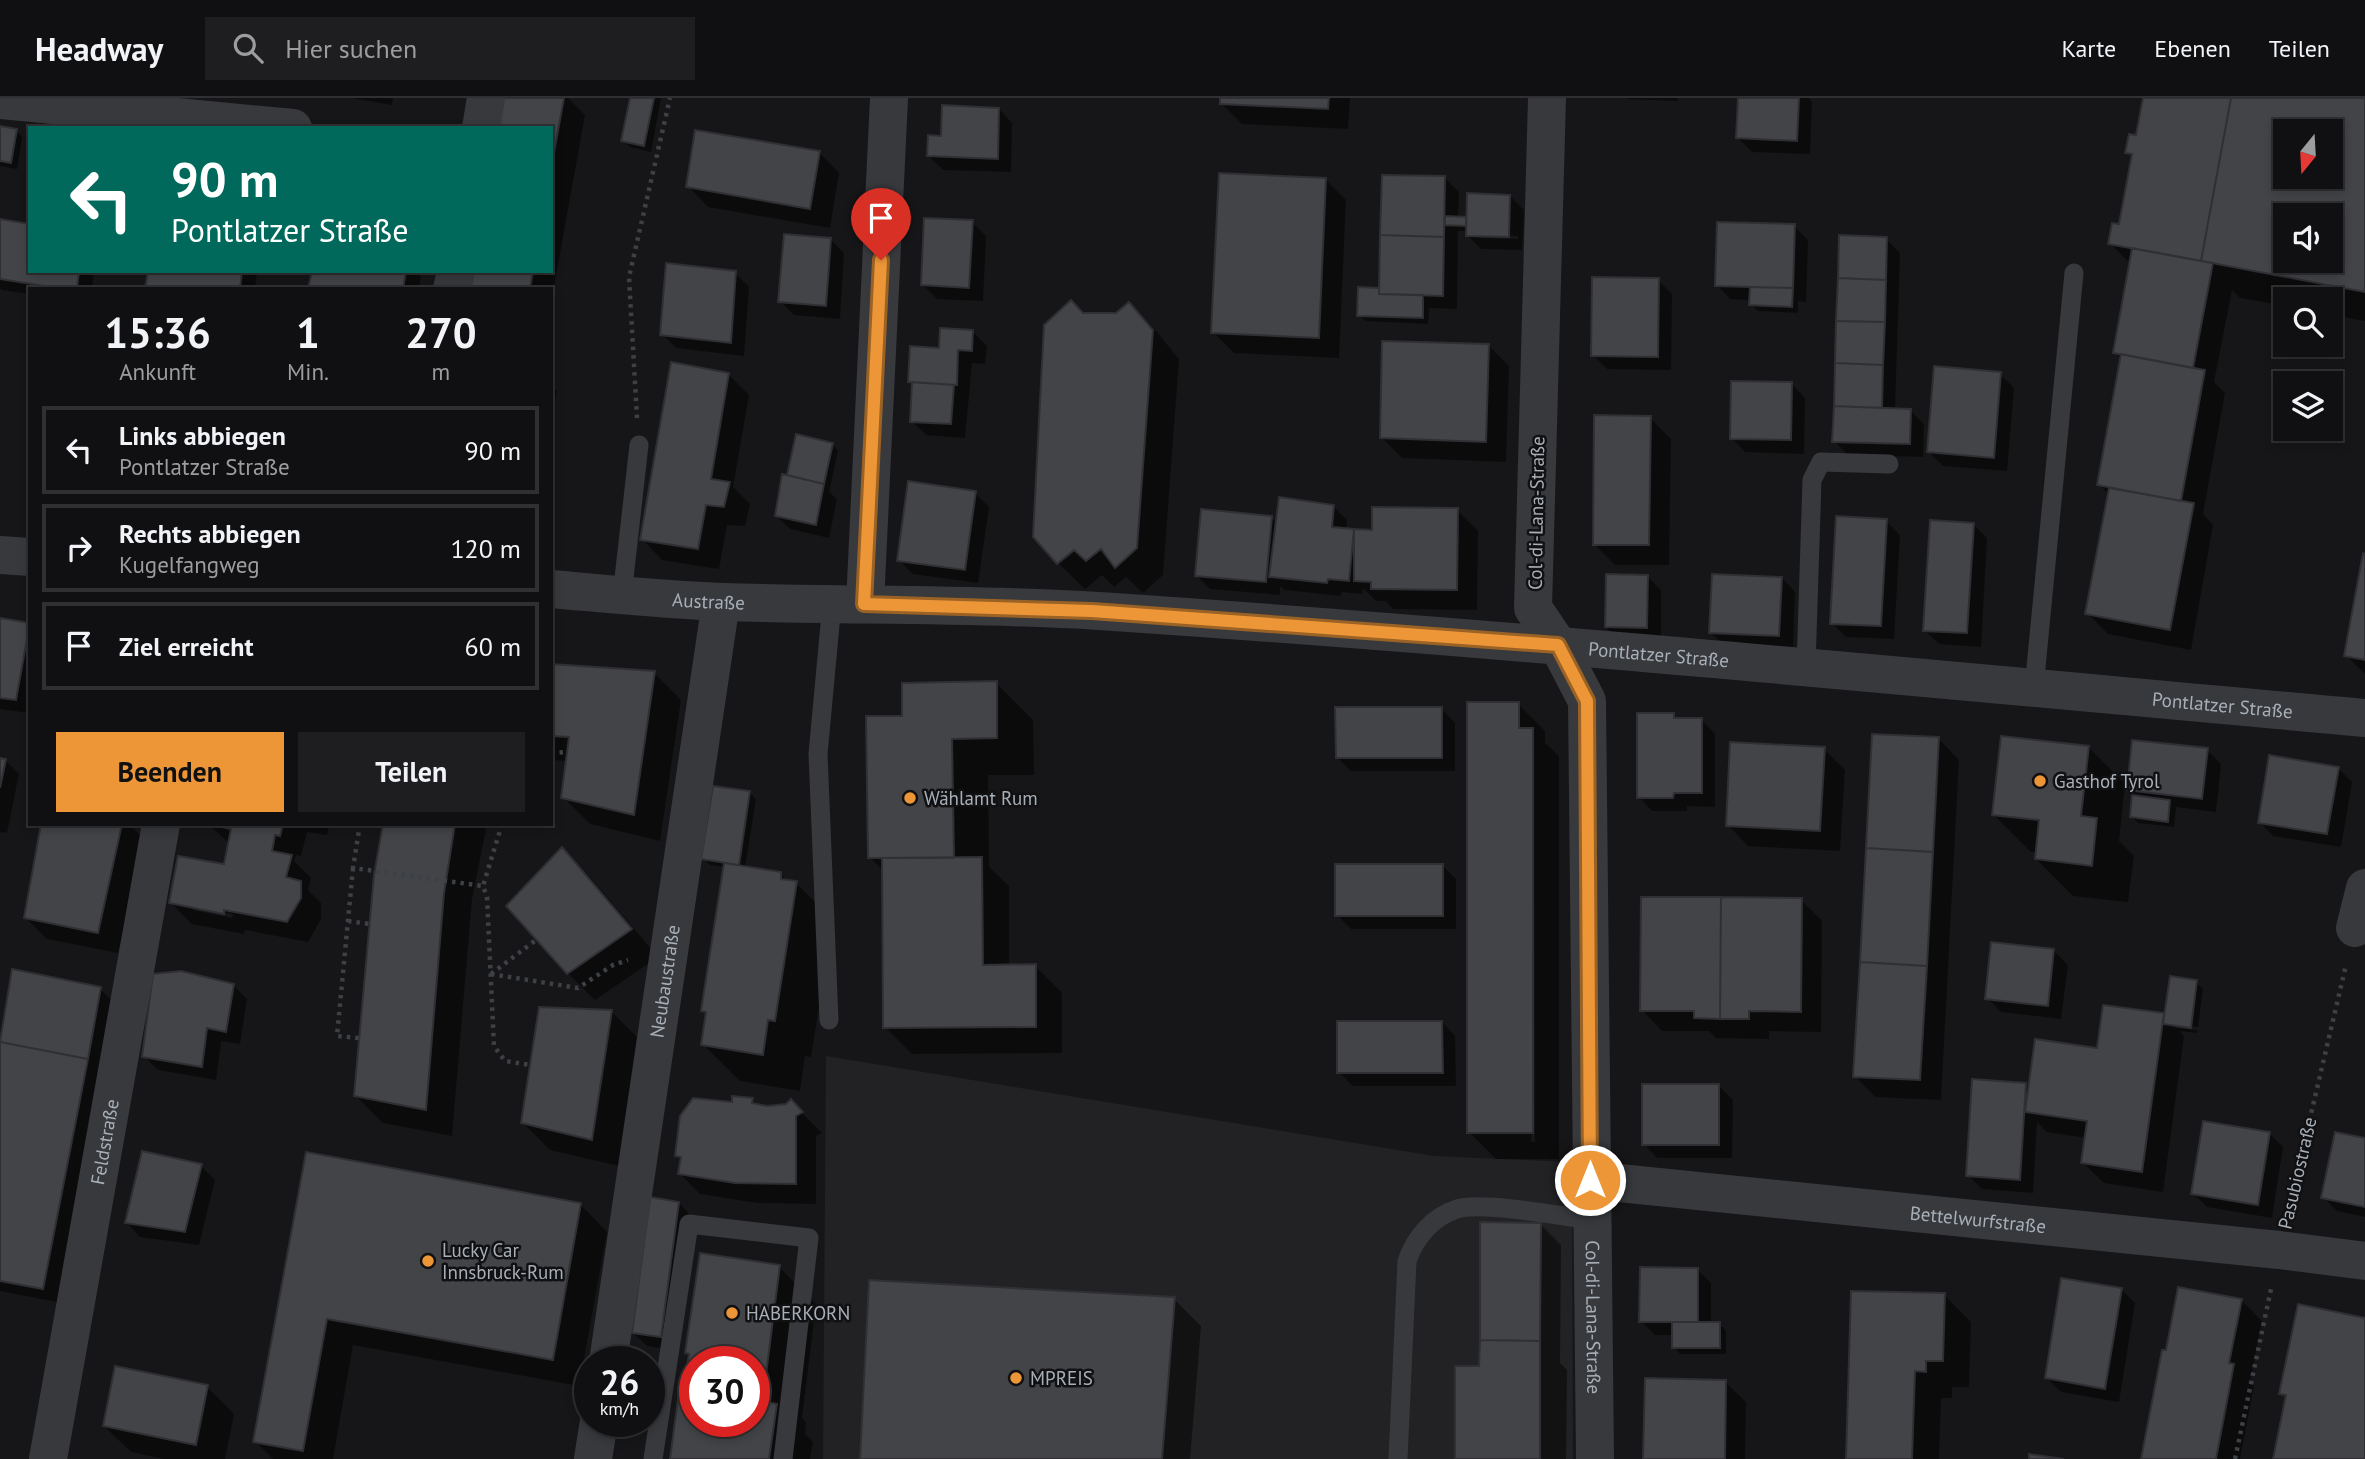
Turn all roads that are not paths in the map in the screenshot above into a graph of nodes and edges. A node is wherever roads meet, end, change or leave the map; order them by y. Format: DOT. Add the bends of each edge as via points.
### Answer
graph roads {
  1 [pos="486,98"];
  2 [pos="889,98"];
  3 [pos="1547,98"];
  4 [pos="0,100"];
  5 [pos="272,126"];
  6 [pos="481,126"];
  7 [pos="2074,273"];
  8 [pos="639,445"];
  9 [pos="1889,464"];
  10 [pos="0,555"];
  11 [pos="28,557"];
  12 [pos="553,589"];
  13 [pos="622,596"];
  14 [pos="721,602"];
  15 [pos="848,603"];
  16 [pos="1558,645"];
  17 [pos="1806,667"];
  18 [pos="2034,688"];
  19 [pos="2365,718"];
  20 [pos="161,826"];
  21 [pos="2365,888"];
  22 [pos="2355,928"];
  23 [pos="829,1020"];
  24 [pos="1590,1180"];
  25 [pos="1591,1220"];
  26 [pos="2365,1261"];
  27 [pos="610,1346"];
  28 [pos="596,1437"];
  29 [pos="48,1459"];
  30 [pos="593,1459"];
  31 [pos="653,1459"];
  32 [pos="783,1459"];
  33 [pos="1398,1459"];
  34 [pos="1595,1459"];
  1 -- 6 [label="street"];
  2 -- 15 [label="street"];
  3 -- 16 [label="street, Col-di-Lana-Straße" via="1533,607"];
  4 -- 5 [label="street"];
  7 -- 18 [label="lane"];
  8 -- 13 [label="lane"];
  9 -- 17 [label="lane" via="1821,462 1812,480"];
  10 -- 11 [label="street"];
  12 -- 13 [label="street, Austraße"];
  13 -- 14 [label="street, Austraße"];
  14 -- 15 [label="street, Austraße"];
  14 -- 27 [label="street, Neubaustraße"];
  15 -- 16 [label="street, Pontlatzer Straße" via="1092,611"];
  15 -- 23 [label="lane" via="818,754"];
  16 -- 17 [label="street, Pontlatzer Straße"];
  16 -- 24 [label="street, Col-di-Lana-Straße" via="1587,701"];
  17 -- 18 [label="street, Pontlatzer Straße"];
  18 -- 19 [label="street, Pontlatzer Straße"];
  20 -- 29 [label="street, Feldstraße"];
  21 -- 22 [label="street"];
  24 -- 25 [label="street, Col-di-Lana-Straße"];
  24 -- 26 [label="street, Bettelwurfstraße"];
  25 -- 33 [label="lane" via="1458,1208 1432,1223 1413,1243 1407,1261"];
  25 -- 34 [label="street, Col-di-Lana-Straße"];
  28 -- 30 [label="street"];
  31 -- 32 [label="lane" via="689,1224 809,1238"];
}
